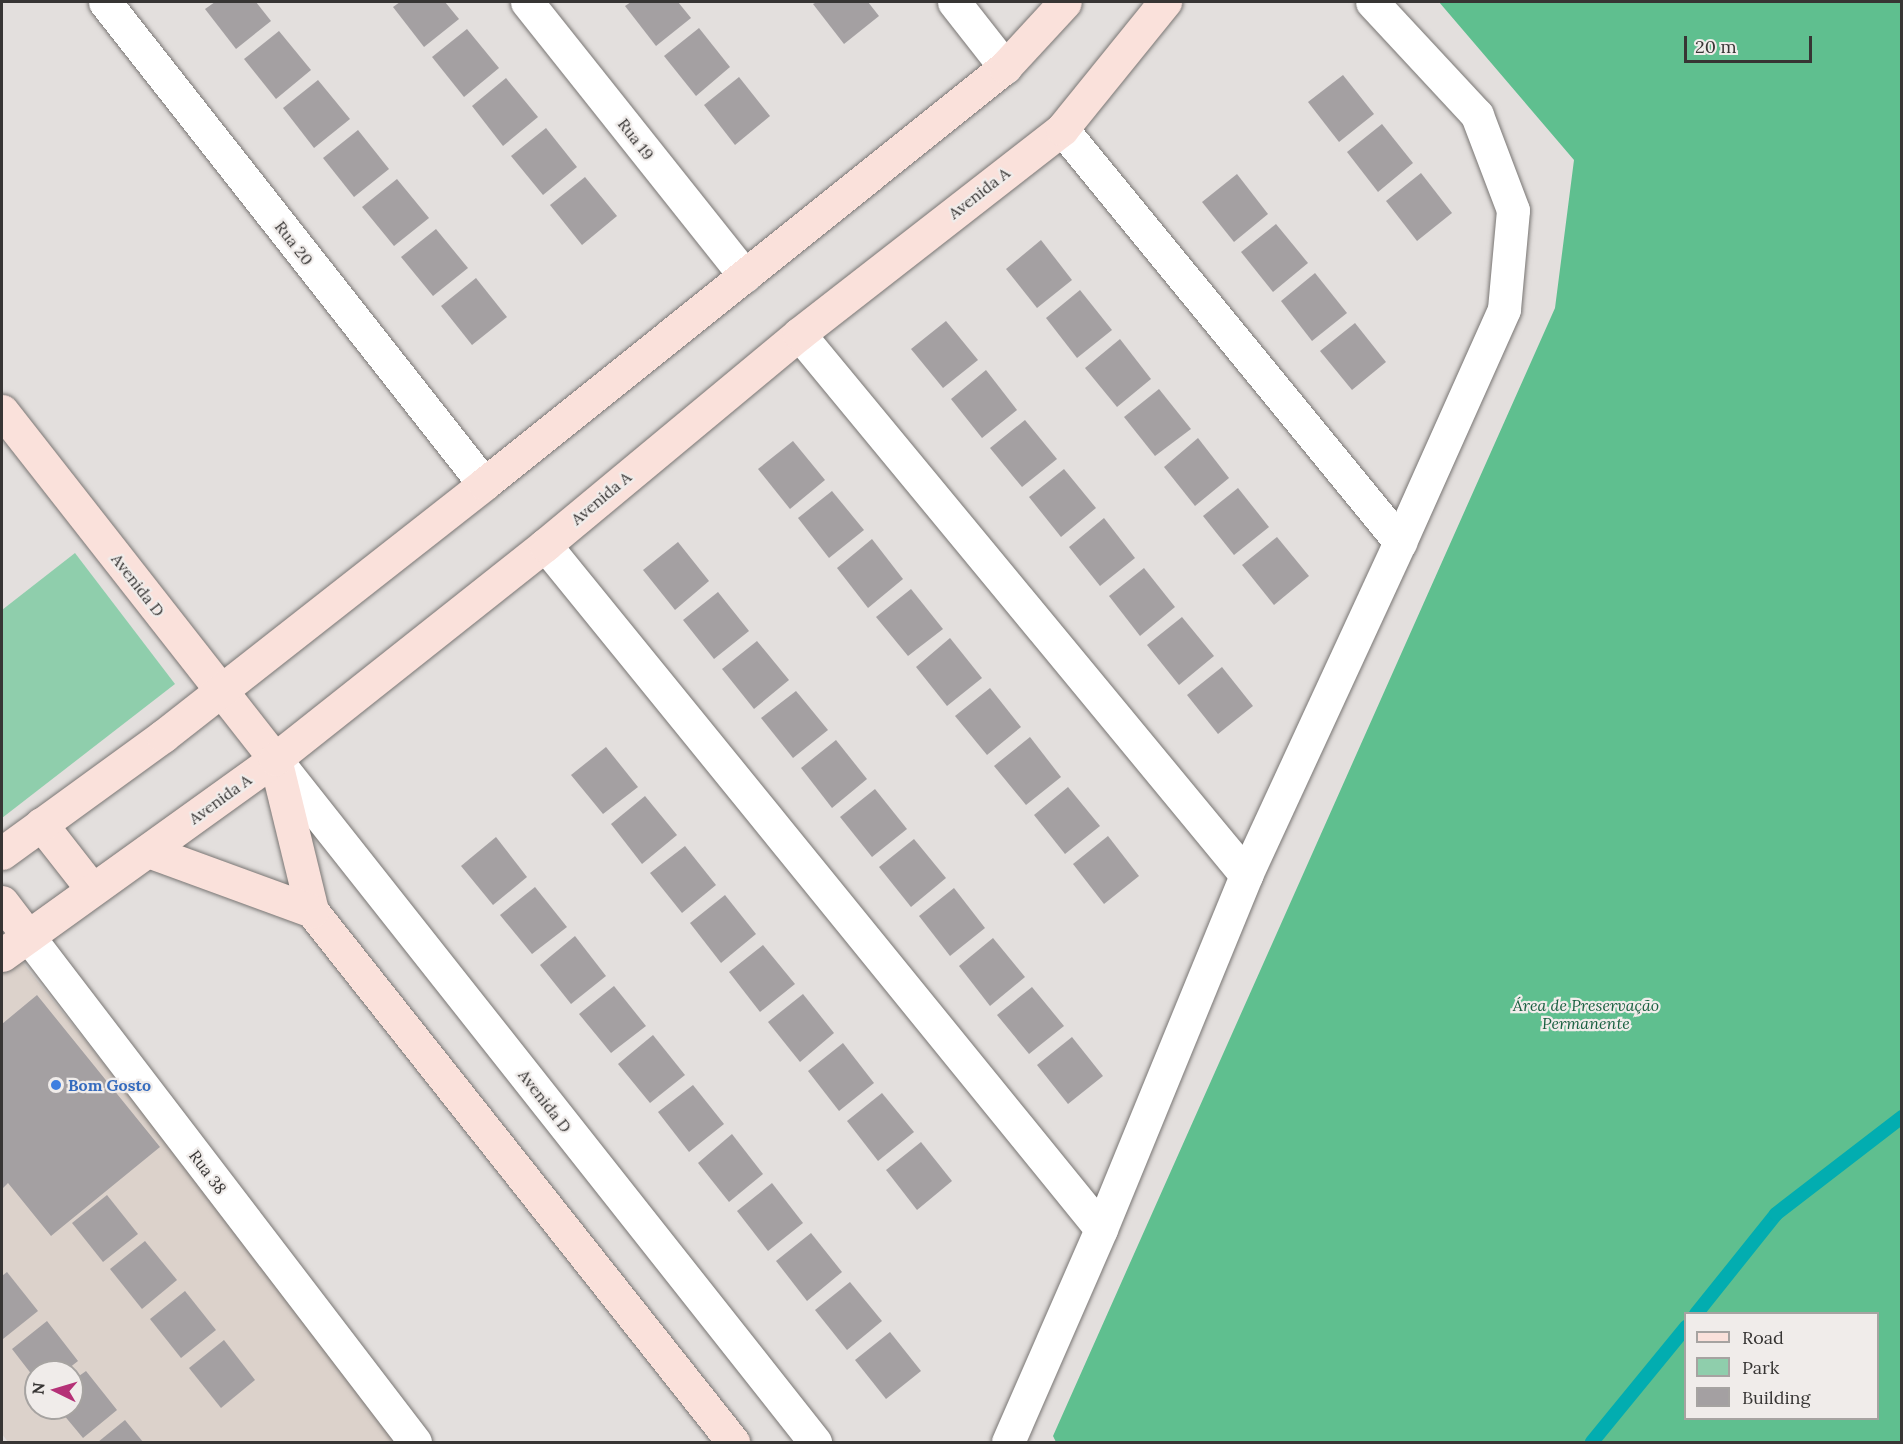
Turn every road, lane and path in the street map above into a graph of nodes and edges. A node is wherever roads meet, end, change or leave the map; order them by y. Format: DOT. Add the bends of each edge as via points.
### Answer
graph roads {
  1 [pos="105,2"];
  2 [pos="527,2"];
  3 [pos="954,2"];
  4 [pos="1065,2"];
  5 [pos="1165,2"];
  6 [pos="1372,2"];
  7 [pos="1005,67"];
  8 [pos="1062,129"];
  9 [pos="745,276"];
  10 [pos="799,334"];
  11 [pos="2,411"];
  12 [pos="484,484"];
  13 [pos="1400,542"];
  14 [pos="545,545"];
  15 [pos="220,690"];
  16 [pos="275,759"];
  17 [pos="41,824"];
  18 [pos="148,851"];
  19 [pos="2,853"];
  20 [pos="1246,875"];
  21 [pos="92,889"];
  22 [pos="2,902"];
  23 [pos="312,911"];
  24 [pos="28,936"];
  25 [pos="2,956"];
  26 [pos="1101,1229"];
  27 [pos="415,1443"];
  28 [pos="733,1443"];
  29 [pos="814,1443"];
  30 [pos="1008,1443"];
  1 -- 12 [label="street, Rua 20"];
  2 -- 9 [label="street, Rua 19"];
  3 -- 7 [label="street"];
  4 -- 7 [label="street"];
  5 -- 8 [label="street, Avenida A"];
  6 -- 13 [label="street" via="1477,115 1513,210 1504,309"];
  7 -- 9 [label="street"];
  8 -- 10 [label="street, Avenida A"];
  8 -- 13 [label="street"];
  9 -- 12 [label="street"];
  10 -- 14 [label="street, Avenida A"];
  10 -- 20 [label="street"];
  11 -- 15 [label="street, Avenida D"];
  12 -- 15 [label="street"];
  13 -- 20 [label="street"];
  14 -- 16 [label="street, Avenida A"];
  14 -- 26 [label="street"];
  15 -- 16 [label="street, Avenida D"];
  15 -- 17 [label="street"];
  16 -- 18 [label="street, Avenida A"];
  16 -- 23 [label="street, Avenida D"];
  16 -- 29 [label="street, Avenida D"];
  17 -- 19 [label="street"];
  17 -- 21 [label="street"];
  18 -- 21 [label="street, Avenida A"];
  18 -- 23 [label="street"];
  20 -- 26 [label="street"];
  21 -- 24 [label="street, Avenida A"];
  22 -- 24 [label="street, Rua 38"];
  23 -- 28 [label="street, Avenida D"];
  24 -- 25 [label="street, Avenida A"];
  24 -- 27 [label="street, Rua 38"];
  26 -- 30 [label="street"];
}
